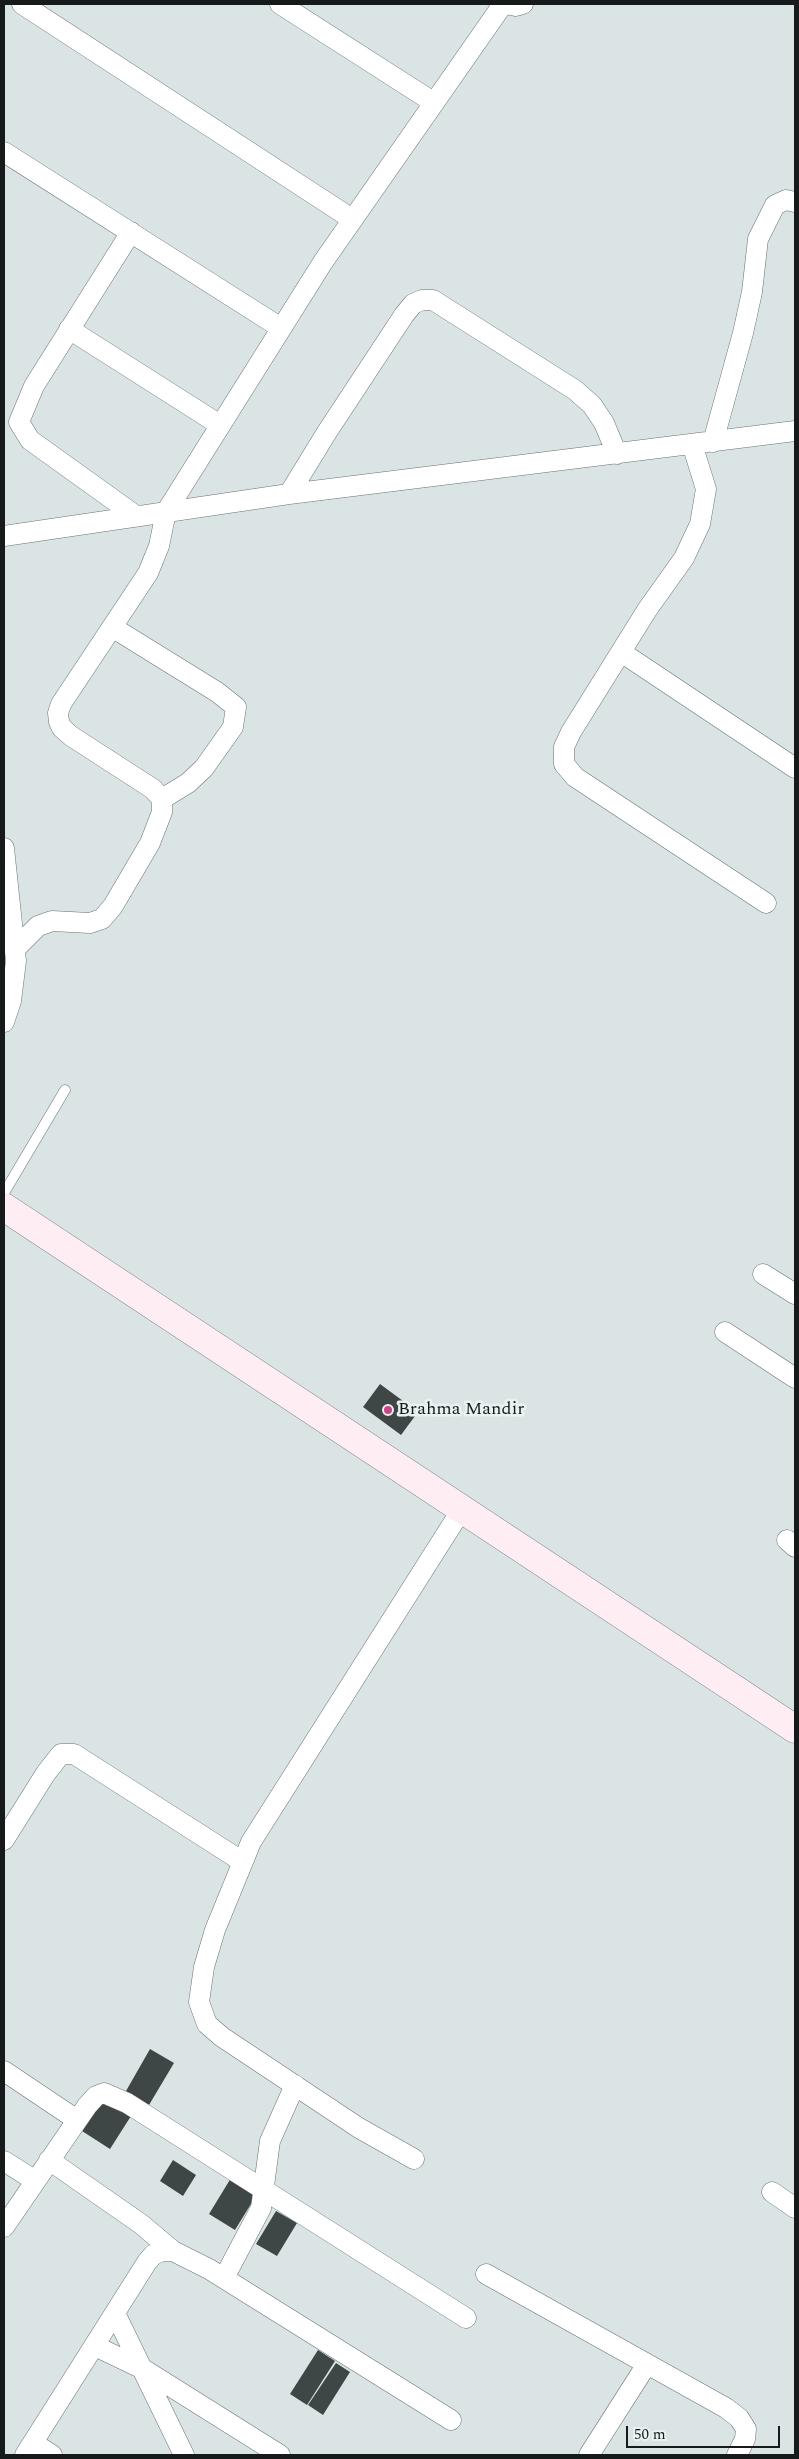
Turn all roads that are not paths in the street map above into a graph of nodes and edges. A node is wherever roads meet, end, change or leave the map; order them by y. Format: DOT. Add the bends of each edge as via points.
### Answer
graph roads {
  1 [pos="22,4"];
  2 [pos="280,4"];
  3 [pos="507,4"];
  4 [pos="523,4"];
  5 [pos="433,102"];
  6 [pos="4,152"];
  7 [pos="795,202"];
  8 [pos="352,219"];
  9 [pos="131,232"];
  10 [pos="282,328"];
  11 [pos="69,329"];
  12 [pos="220,425"];
  13 [pos="795,431"];
  14 [pos="714,442"];
  15 [pos="692,444"];
  16 [pos="617,454"];
  17 [pos="290,494"];
  18 [pos="166,512"];
  19 [pos="136,516"];
  20 [pos="4,536"];
  21 [pos="112,626"];
  22 [pos="621,652"];
  23 [pos="795,768"];
  24 [pos="162,798"];
  25 [pos="4,848"];
  26 [pos="766,903"];
  27 [pos="16,948"];
  28 [pos="4,1022"];
  29 [pos="65,1090"];
  30 [pos="4,1193"];
  31 [pos="4,1207"];
  32 [pos="762,1274"];
  33 [pos="795,1294"];
  34 [pos="724,1332"];
  35 [pos="795,1378"];
  36 [pos="462,1509"];
  37 [pos="795,1730"];
  38 [pos="4,1840"];
  39 [pos="243,1862"];
  40 [pos="4,2071"];
  41 [pos="295,2085"];
  42 [pos="77,2120"];
  43 [pos="414,2159"];
  44 [pos="49,2160"];
  45 [pos="4,2161"];
  46 [pos="34,2180"];
  47 [pos="265,2190"];
  48 [pos="772,2192"];
  49 [pos="795,2208"];
  50 [pos="4,2227"];
  51 [pos="173,2251"];
  52 [pos="486,2274"];
  53 [pos="224,2278"];
  54 [pos="115,2313"];
  55 [pos="466,2318"];
  56 [pos="95,2346"];
  57 [pos="647,2364"];
  58 [pos="142,2369"];
  59 [pos="451,2420"];
  60 [pos="29,2449"];
  61 [pos="52,2455"];
  62 [pos="184,2455"];
  63 [pos="280,2455"];
  64 [pos="589,2455"];
  65 [pos="737,2455"];
  1 -- 8 [label="street"];
  2 -- 5 [label="street"];
  3 -- 4 [label="street"];
  3 -- 5 [label="street" via="501,7"];
  5 -- 8 [label="street"];
  6 -- 9 [label="street"];
  7 -- 14 [label="street" via="786,200 775,205 758,239 752,292"];
  8 -- 10 [label="street"];
  9 -- 10 [label="street"];
  9 -- 11 [label="street"];
  10 -- 12 [label="street"];
  11 -- 12 [label="street"];
  11 -- 19 [label="street" via="34,386 19,422 30,440"];
  12 -- 18 [label="street"];
  13 -- 14 [label="street"];
  14 -- 15 [label="street"];
  15 -- 16 [label="street"];
  15 -- 22 [label="street" via="706,489 700,524 684,558"];
  16 -- 17 [label="street"];
  16 -- 17 [label="street" via="604,423 592,405 575,390 433,300 422,300 413,304 404,315"];
  17 -- 18 [label="street"];
  18 -- 19 [label="street"];
  18 -- 21 [label="street" via="159,546 148,573"];
  19 -- 20 [label="street"];
  21 -- 24 [label="street" via="61,704 59,722 71,736"];
  21 -- 24 [label="street" via="236,707 233,727 204,768 188,783"];
  22 -- 23 [label="street"];
  22 -- 26 [label="street" via="571,732 564,747 564,764 574,777"];
  24 -- 27 [label="street" via="162,812 150,842 102,919 90,922 52,921 38,926"];
  25 -- 27 [label="street"];
  27 -- 28 [label="street" via="12,1001"];
  29 -- 30 [label="lane"];
  31 -- 36 [label="street"];
  32 -- 33 [label="street"];
  34 -- 35 [label="street"];
  36 -- 37 [label="street"];
  36 -- 39 [label="street" via="252,1842"];
  38 -- 39 [label="street" via="61,1754 74,1754"];
  39 -- 41 [label="street" via="215,1930 204,1966 199,2002 207,2024 222,2037"];
  40 -- 42 [label="street"];
  41 -- 43 [label="street" via="359,2128"];
  41 -- 47 [label="street" via="270,2141"];
  42 -- 44 [label="street"];
  42 -- 47 [label="street" via="96,2096 104,2093 126,2103"];
  44 -- 46 [label="street"];
  44 -- 51 [label="street" via="141,2224"];
  45 -- 46 [label="street"];
  46 -- 50 [label="street"];
  47 -- 53 [label="street" via="253,2226"];
  47 -- 55 [label="street"];
  48 -- 49 [label="street"];
  51 -- 53 [label="street"];
  51 -- 54 [label="street" via="153,2254"];
  52 -- 57 [label="street"];
  53 -- 59 [label="street"];
  54 -- 56 [label="street"];
  54 -- 58 [label="street"];
  56 -- 58 [label="street"];
  56 -- 60 [label="street"];
  57 -- 64 [label="street"];
  57 -- 65 [label="street" via="739,2418 746,2429"];
  58 -- 62 [label="street"];
  58 -- 63 [label="street"];
  60 -- 61 [label="street"];
}
